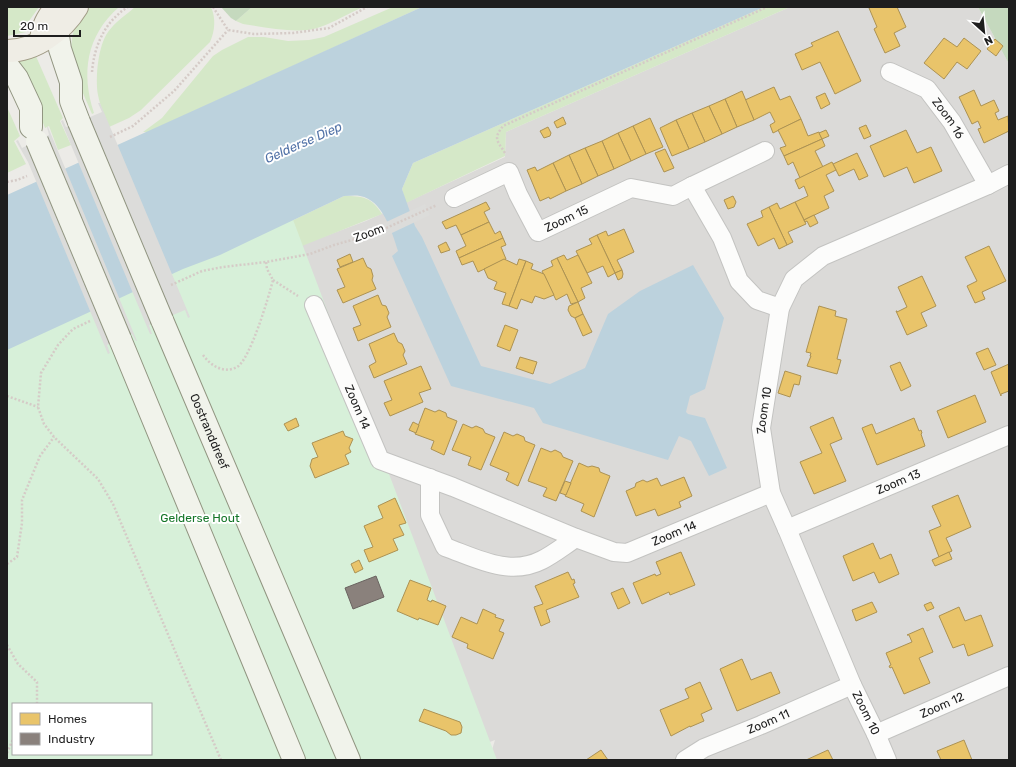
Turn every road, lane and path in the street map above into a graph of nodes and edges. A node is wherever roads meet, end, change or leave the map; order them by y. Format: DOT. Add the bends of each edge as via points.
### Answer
graph roads {
  1 [pos="56,7"];
  2 [pos="77,7"];
  3 [pos="128,7"];
  4 [pos="213,7"];
  5 [pos="367,7"];
  6 [pos="767,7"];
  7 [pos="228,30"];
  8 [pos="49,36"];
  9 [pos="7,51"];
  10 [pos="93,60"];
  11 [pos="7,65"];
  12 [pos="890,72"];
  13 [pos="7,92"];
  14 [pos="34,134"];
  15 [pos="104,140"];
  16 [pos="765,151"];
  17 [pos="506,154"];
  18 [pos="32,174"];
  19 [pos="1009,174"];
  20 [pos="7,182"];
  21 [pos="988,185"];
  22 [pos="692,186"];
  23 [pos="454,198"];
  24 [pos="428,209"];
  25 [pos="273,280"];
  26 [pos="314,305"];
  27 [pos="780,308"];
  28 [pos="54,352"];
  29 [pos="201,352"];
  30 [pos="7,396"];
  31 [pos="38,407"];
  32 [pos="1009,435"];
  33 [pos="54,437"];
  34 [pos="430,478"];
  35 [pos="771,493"];
  36 [pos="787,529"];
  37 [pos="576,538"];
  38 [pos="7,564"];
  39 [pos="7,645"];
  40 [pos="1009,676"];
  41 [pos="852,685"];
  42 [pos="37,703"];
  43 [pos="876,734"];
  44 [pos="12,741"];
  45 [pos="7,753"];
  46 [pos="221,760"];
  47 [pos="294,760"];
  48 [pos="349,760"];
  49 [pos="685,760"];
  50 [pos="887,760"];
  1 -- 8 [label="main road" via="42,30"];
  2 -- 8 [label="main road" via="64,24"];
  3 -- 10 [label="path" via="119,12 108,24"];
  4 -- 7 [label="path"];
  5 -- 7 [label="path" via="329,28 293,33 254,34"];
  6 -- 17 [label="path" via="503,126 497,134 497,142"];
  7 -- 15 [label="path" via="174,91 133,126"];
  8 -- 9 [label="main road" via="27,47"];
  8 -- 48 [label="main road, Oostranddreef, bridge" via="59,87 71,101"];
  11 -- 14 [label="main road" via="17,78 31,108"];
  12 -- 21 [label="street, Zoom 16" via="927,89 952,122"];
  13 -- 14 [label="main road"];
  14 -- 47 [label="main road, bridge"];
  16 -- 22 [label="street, Zoom 15"];
  18 -- 20 [label="path"];
  19 -- 21 [label="street, Zoom 10"];
  21 -- 27 [label="street, Zoom 10" via="823,256 794,279"];
  22 -- 23 [label="street, Zoom 15" via="673,196 631,188 538,232 509,172"];
  22 -- 27 [label="street" via="722,238 739,281 756,300"];
  24 -- 25 [label="path, Zoom" via="372,234 310,254 266,262"];
  25 -- 26 [label="path"];
  25 -- 29 [label="path" via="250,349 238,366 223,370 209,363"];
  26 -- 34 [label="street, Zoom 14" via="380,460"];
  27 -- 35 [label="street, Zoom 10" via="761,428"];
  28 -- 31 [label="path" via="41,373"];
  30 -- 31 [label="path"];
  31 -- 33 [label="path" via="44,424"];
  32 -- 36 [label="street, Zoom 13"];
  33 -- 38 [label="path" via="40,456 22,500 22,523 17,557"];
  33 -- 46 [label="path" via="98,479 113,504"];
  34 -- 37 [label="street, Zoom 14"];
  34 -- 37 [label="street" via="430,515 445,547 497,566 517,568 541,560"];
  35 -- 36 [label="street, Zoom 10"];
  35 -- 37 [label="street, Zoom 14" via="627,553 614,552"];
  36 -- 41 [label="street, Zoom 10"];
  39 -- 42 [label="path" via="18,664 37,682"];
  40 -- 43 [label="street, Zoom 12"];
  41 -- 43 [label="street, Zoom 10"];
  41 -- 49 [label="street, Zoom 11" via="704,748"];
  43 -- 50 [label="street, Zoom 10"];
  44 -- 45 [label="path"];
}
